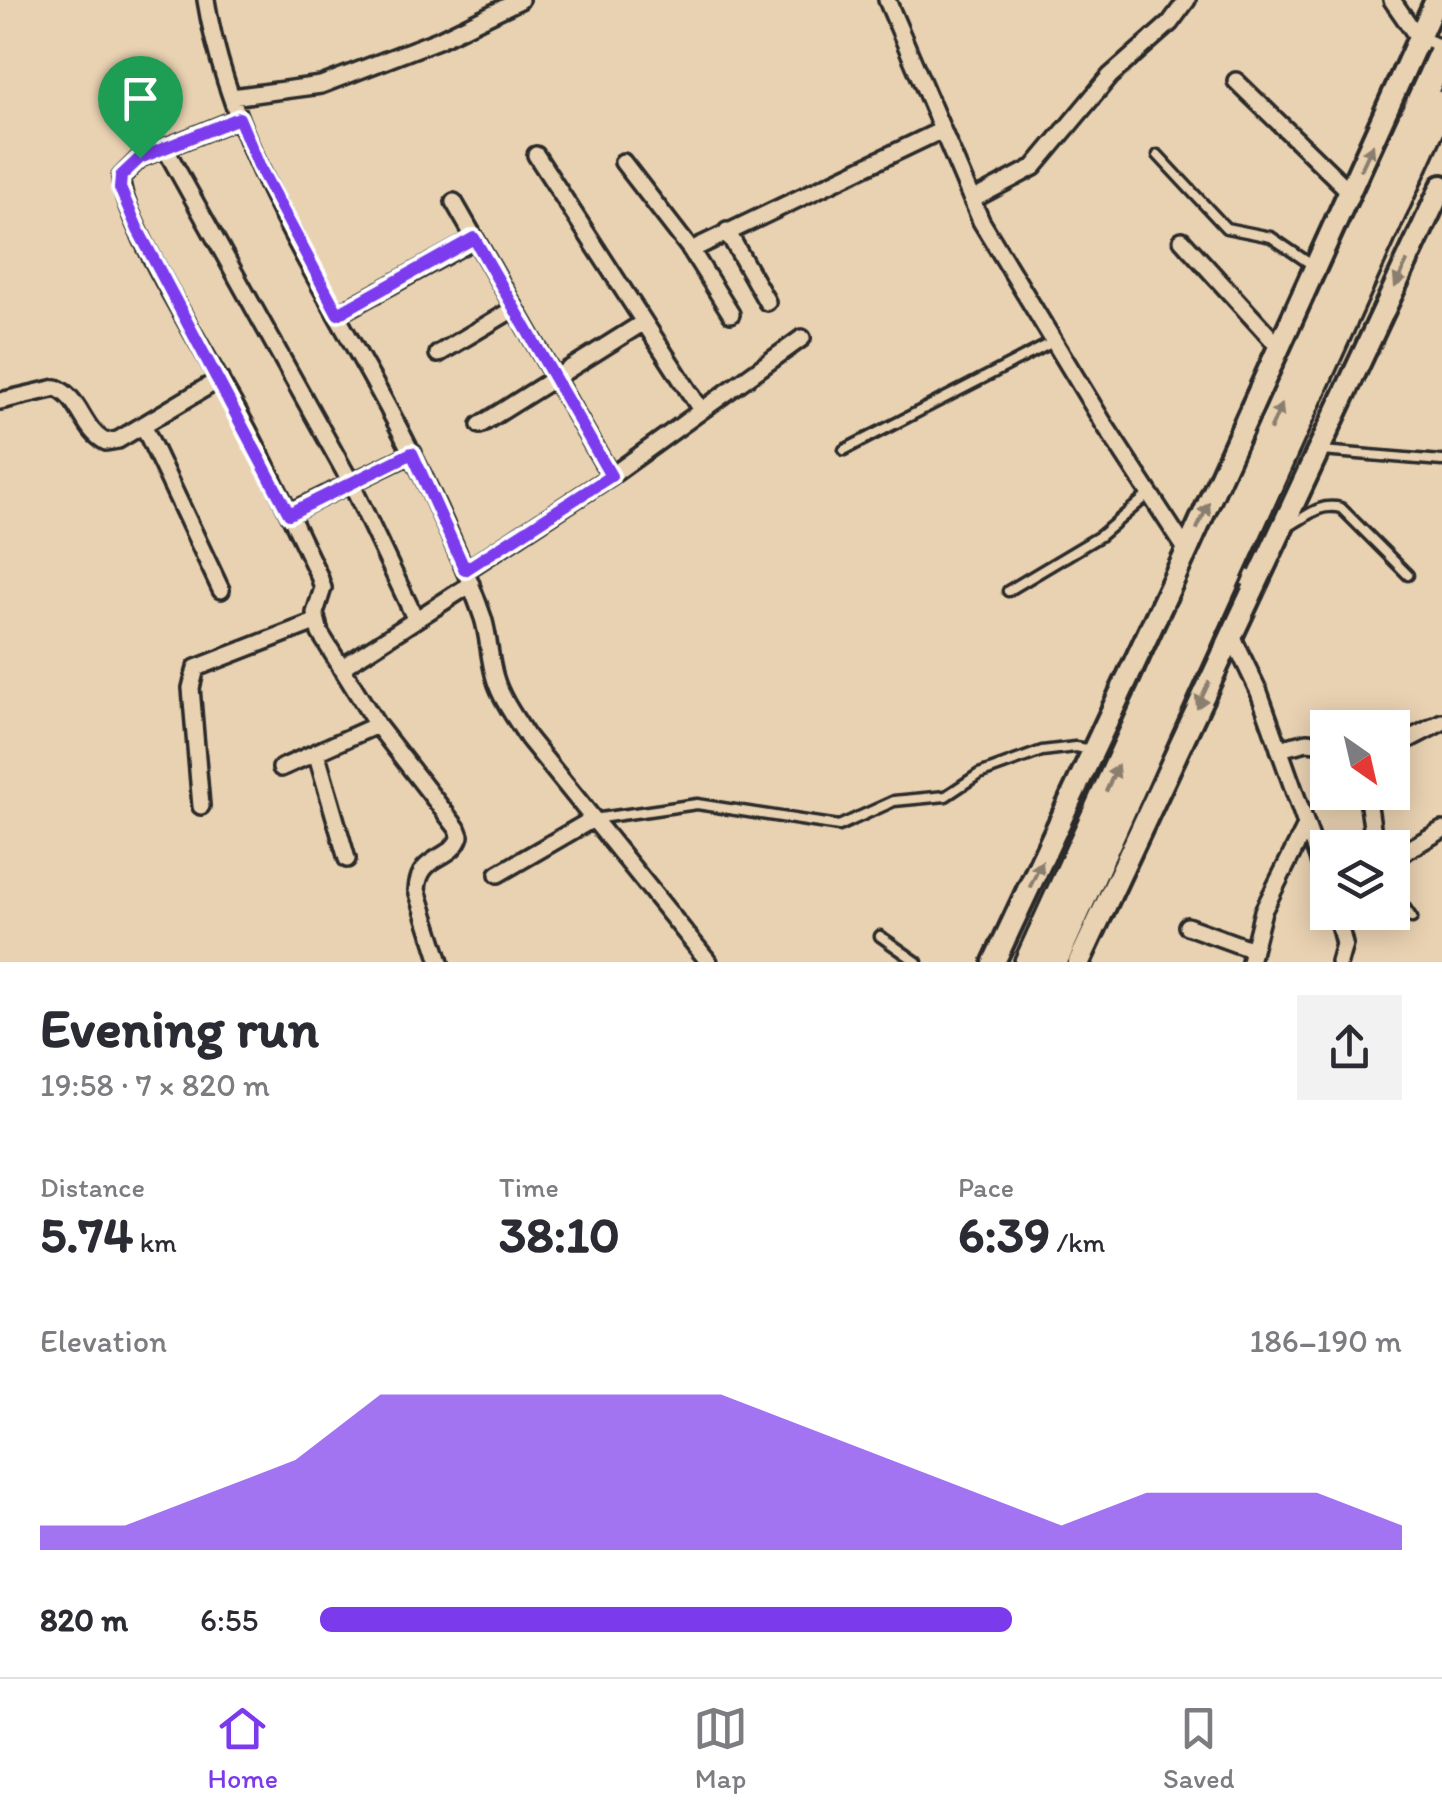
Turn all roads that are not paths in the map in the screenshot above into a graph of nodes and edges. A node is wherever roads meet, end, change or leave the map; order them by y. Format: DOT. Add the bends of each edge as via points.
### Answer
graph roads {
  1 [pos="206,0"];
  2 [pos="887,0"];
  3 [pos="1187,0"];
  4 [pos="1392,0"];
  5 [pos="1436,0"];
  6 [pos="515,1"];
  7 [pos="1420,39"];
  8 [pos="1442,51"];
  9 [pos="1236,81"];
  10 [pos="232,97"];
  11 [pos="1442,104"];
  12 [pos="239,118"];
  13 [pos="942,130"];
  14 [pos="165,148"];
  15 [pos="536,155"];
  16 [pos="1158,155"];
  17 [pos="623,162"];
  18 [pos="1442,186"];
  19 [pos="1350,192"];
  20 [pos="972,200"];
  21 [pos="454,202"];
  22 [pos="728,232"];
  23 [pos="474,238"];
  24 [pos="1182,240"];
  25 [pos="691,250"];
  26 [pos="1315,267"];
  27 [pos="766,302"];
  28 [pos="514,308"];
  29 [pos="338,314"];
  30 [pos="731,314"];
  31 [pos="644,322"];
  32 [pos="802,338"];
  33 [pos="1054,342"];
  34 [pos="1280,348"];
  35 [pos="438,354"];
  36 [pos="220,378"];
  37 [pos="556,379"];
  38 [pos="0,401"];
  39 [pos="700,410"];
  40 [pos="480,424"];
  41 [pos="143,425"];
  42 [pos="844,450"];
  43 [pos="1319,451"];
  44 [pos="412,453"];
  45 [pos="1442,462"];
  46 [pos="611,476"];
  47 [pos="350,481"];
  48 [pos="1150,493"];
  49 [pos="289,514"];
  50 [pos="1283,528"];
  51 [pos="1187,551"];
  52 [pos="1408,574"];
  53 [pos="468,577"];
  54 [pos="1256,582"];
  55 [pos="222,590"];
  56 [pos="1008,591"];
  57 [pos="416,618"];
  58 [pos="315,622"];
  59 [pos="1231,634"];
  60 [pos="341,668"];
  61 [pos="1159,703"];
  62 [pos="1442,722"];
  63 [pos="377,725"];
  64 [pos="1410,739"];
  65 [pos="1310,742"];
  66 [pos="1279,749"];
  67 [pos="1094,750"];
  68 [pos="316,752"];
  69 [pos="281,768"];
  70 [pos="201,806"];
  71 [pos="593,819"];
  72 [pos="1306,826"];
  73 [pos="1442,830"];
  74 [pos="1310,837"];
  75 [pos="1410,849"];
  76 [pos="347,859"];
  77 [pos="498,874"];
  78 [pos="1410,915"];
  79 [pos="1412,918"];
  80 [pos="1187,926"];
  81 [pos="1340,930"];
  82 [pos="880,936"];
  83 [pos="1344,944"];
  84 [pos="1252,956"];
  85 [pos="440,962"];
  86 [pos="709,962"];
  87 [pos="918,962"];
  88 [pos="994,962"];
  89 [pos="1028,962"];
  90 [pos="1054,962"];
  91 [pos="1079,962"];
  92 [pos="1339,962"];
  93 [pos="1356,962"];
  1 -- 10 [label="street"];
  2 -- 13 [label="street"];
  3 -- 20 [label="street" via="1110,76 1034,166"];
  4 -- 7 [label="street"];
  5 -- 7 [label="street"];
  6 -- 10 [label="street" via="321,86"];
  7 -- 8 [label="street"];
  19 -- 7 [label="street, one-way"];
  61 -- 8 [label="highway, one-way, bridge"];
  9 -- 19 [label="street"];
  10 -- 12 [label="street"];
  11 -- 61 [label="highway, bridge"];
  12 -- 14 [label="street"];
  12 -- 29 [label="street"];
  13 -- 20 [label="street"];
  13 -- 22 [label="street"];
  14 -- 36 [label="street" via="128,167 120,188"];
  14 -- 47 [label="street"];
  15 -- 31 [label="street"];
  16 -- 26 [label="lane" via="1226,228 1271,237"];
  17 -- 25 [label="street"];
  18 -- 43 [label="street, one-way"];
  19 -- 26 [label="street"];
  20 -- 33 [label="street"];
  21 -- 23 [label="street"];
  22 -- 25 [label="street"];
  22 -- 27 [label="street"];
  23 -- 28 [label="street"];
  23 -- 29 [label="street"];
  24 -- 34 [label="street"];
  25 -- 30 [label="street"];
  26 -- 34 [label="street"];
  28 -- 35 [label="street"];
  28 -- 37 [label="street"];
  29 -- 44 [label="street"];
  31 -- 37 [label="street"];
  31 -- 39 [label="street"];
  32 -- 39 [label="street"];
  33 -- 42 [label="lane"];
  33 -- 48 [label="street"];
  51 -- 34 [label="street, one-way"];
  36 -- 41 [label="street"];
  36 -- 49 [label="street"];
  37 -- 40 [label="street"];
  37 -- 46 [label="street"];
  38 -- 41 [label="street" via="56,388 106,442"];
  39 -- 46 [label="street"];
  41 -- 55 [label="street"];
  43 -- 45 [label="lane"];
  43 -- 50 [label="street"];
  44 -- 47 [label="street"];
  44 -- 53 [label="street"];
  46 -- 53 [label="street"];
  47 -- 49 [label="street"];
  47 -- 57 [label="street"];
  48 -- 51 [label="street"];
  48 -- 56 [label="lane" via="1100,536"];
  49 -- 58 [label="street" via="322,588"];
  50 -- 52 [label="lane" via="1311,511 1341,508"];
  50 -- 54 [label="street"];
  51 -- 54 [label="street"];
  51 -- 67 [label="street"];
  53 -- 57 [label="street"];
  53 -- 71 [label="street" via="507,703"];
  54 -- 59 [label="street"];
  57 -- 60 [label="street"];
  58 -- 60 [label="street"];
  58 -- 70 [label="street" via="196,668 191,688"];
  59 -- 66 [label="street"];
  59 -- 91 [label="street, one-way"];
  60 -- 63 [label="street"];
  89 -- 61 [label="highway, one-way"];
  61 -- 90 [label="highway"];
  62 -- 64 [label="street"];
  63 -- 68 [label="street"];
  63 -- 85 [label="street" via="460,836 418,878"];
  65 -- 66 [label="street"];
  66 -- 72 [label="street"];
  67 -- 71 [label="lane" via="1042,751 979,774 946,796 894,802 839,826 697,804"];
  88 -- 67 [label="street, one-way"];
  68 -- 69 [label="street"];
  68 -- 76 [label="street"];
  71 -- 77 [label="street"];
  71 -- 86 [label="street"];
  72 -- 74 [label="street"];
  72 -- 84 [label="street" via="1263,911"];
  73 -- 75 [label="street"];
  78 -- 79 [label="lane"];
  80 -- 84 [label="street"];
  81 -- 83 [label="street"];
  82 -- 87 [label="lane"];
  83 -- 92 [label="street"];
  83 -- 93 [label="street"];
}
